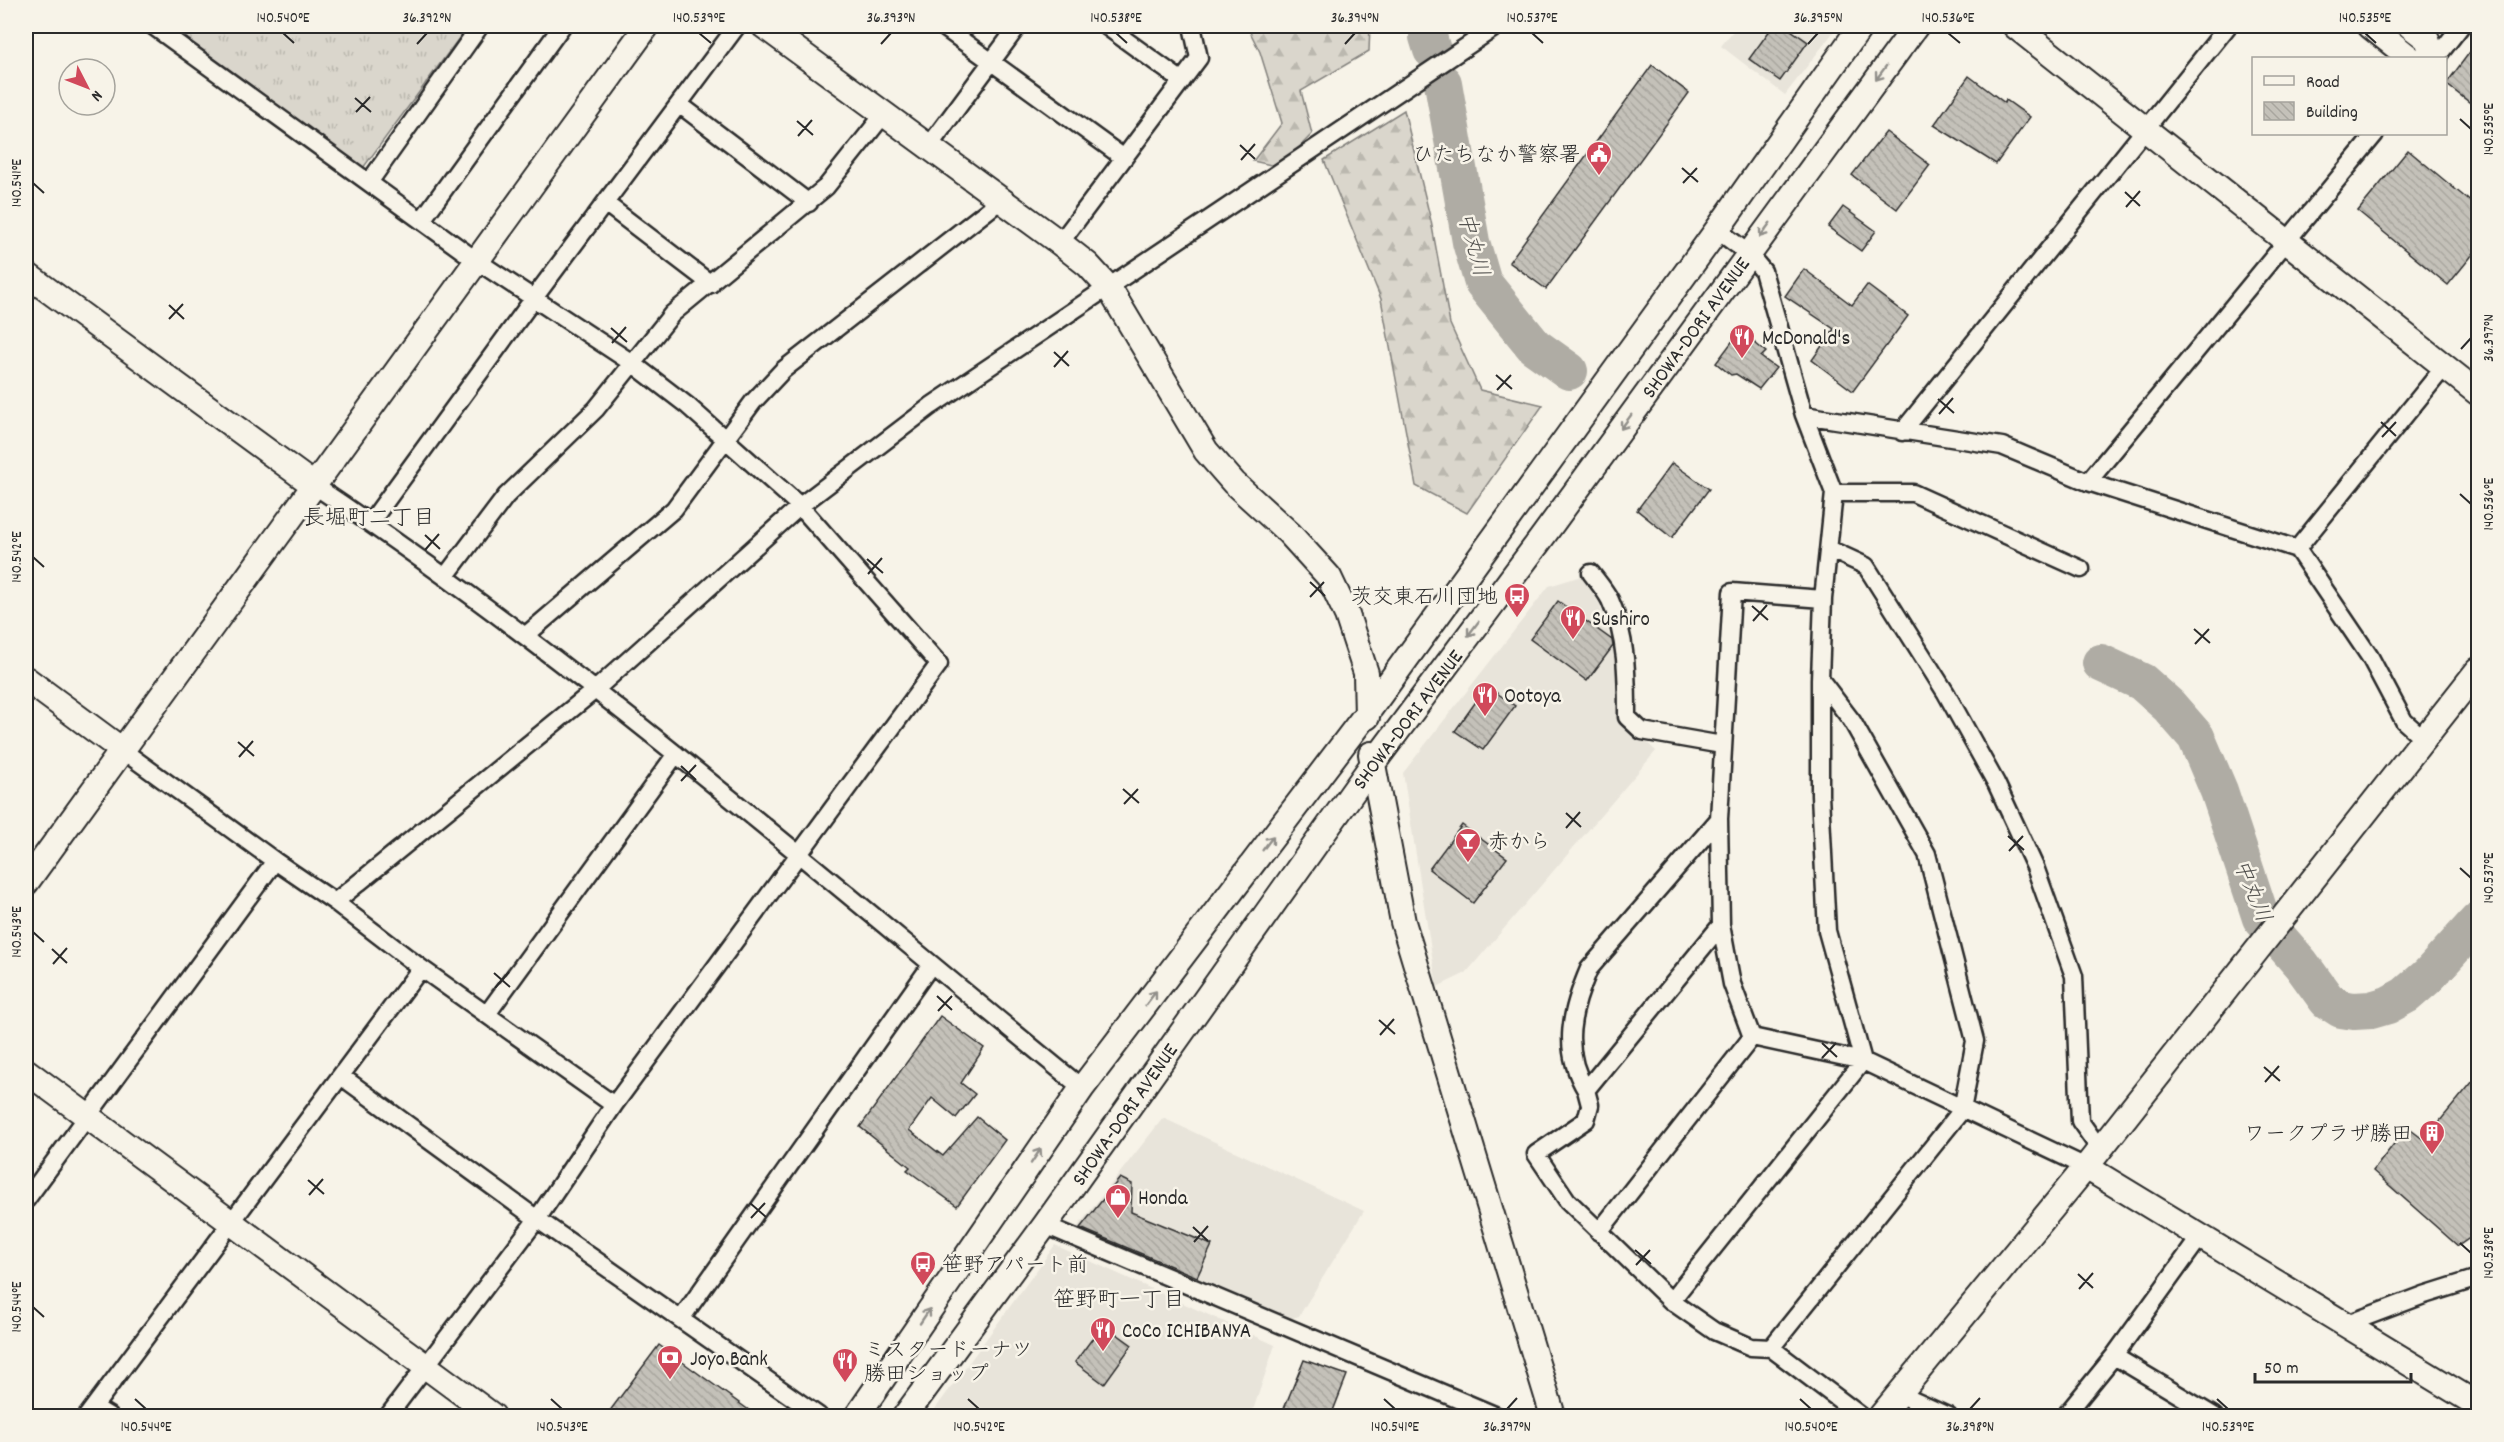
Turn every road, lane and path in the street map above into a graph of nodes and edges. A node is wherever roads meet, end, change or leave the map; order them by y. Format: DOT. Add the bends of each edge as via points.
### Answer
graph roads {
  1 [pos="153,26"];
  2 [pos="480,26"];
  3 [pos="562,26"];
  4 [pos="647,26"];
  5 [pos="737,26"];
  6 [pos="764,26"];
  7 [pos="942,26"];
  8 [pos="1018,26"];
  9 [pos="1106,26"];
  10 [pos="1192,26"];
  11 [pos="1497,26"];
  12 [pos="1861,26"];
  13 [pos="1916,26"];
  14 [pos="2015,26"];
  15 [pos="2228,26"];
  16 [pos="2370,26"];
  17 [pos="2410,26"];
  18 [pos="2461,26"];
  19 [pos="2409,57"];
  20 [pos="2435,57"];
  21 [pos="2436,57"];
  22 [pos="992,62"];
  23 [pos="1182,81"];
  24 [pos="678,104"];
  25 [pos="884,114"];
  26 [pos="2147,128"];
  27 [pos="2374,135"];
  28 [pos="928,146"];
  29 [pos="1124,158"];
  30 [pos="370,181"];
  31 [pos="1001,200"];
  32 [pos="604,203"];
  33 [pos="808,203"];
  34 [pos="422,220"];
  35 [pos="1717,230"];
  36 [pos="2287,241"];
  37 [pos="1060,243"];
  38 [pos="1748,253"];
  39 [pos="477,261"];
  40 [pos="26,274"];
  41 [pos="711,284"];
  42 [pos="1109,288"];
  43 [pos="534,298"];
  44 [pos="632,363"];
  45 [pos="2445,366"];
  46 [pos="2478,393"];
  47 [pos="1804,415"];
  48 [pos="1902,432"];
  49 [pos="725,439"];
  50 [pos="2088,482"];
  51 [pos="315,486"];
  52 [pos="1834,493"];
  53 [pos="800,506"];
  54 [pos="370,523"];
  55 [pos="1829,549"];
  56 [pos="2297,549"];
  57 [pos="2081,569"];
  58 [pos="1591,573"];
  59 [pos="445,577"];
  60 [pos="1823,599"];
  61 [pos="525,636"];
  62 [pos="2478,670"];
  63 [pos="26,679"];
  64 [pos="1820,679"];
  65 [pos="595,690"];
  66 [pos="1367,713"];
  67 [pos="2424,739"];
  68 [pos="1722,745"];
  69 [pos="122,750"];
  70 [pos="676,754"];
  71 [pos="1372,765"];
  72 [pos="1719,819"];
  73 [pos="800,855"];
  74 [pos="275,861"];
  75 [pos="26,883"];
  76 [pos="336,902"];
  77 [pos="1721,924"];
  78 [pos="931,965"];
  79 [pos="421,968"];
  80 [pos="487,1014"];
  81 [pos="1752,1036"];
  82 [pos="1863,1061"];
  83 [pos="26,1071"];
  84 [pos="341,1076"];
  85 [pos="1082,1088"];
  86 [pos="1586,1090"];
  87 [pos="614,1105"];
  88 [pos="1962,1110"];
  89 [pos="87,1115"];
  90 [pos="2092,1158"];
  91 [pos="26,1200"];
  92 [pos="537,1219"];
  93 [pos="230,1223"];
  94 [pos="1045,1225"];
  95 [pos="1599,1232"];
  96 [pos="2200,1237"];
  97 [pos="2478,1278"];
  98 [pos="1671,1301"];
  99 [pos="681,1319"];
  100 [pos="2347,1324"];
  101 [pos="1771,1348"];
  102 [pos="2114,1356"];
  103 [pos="425,1366"];
  104 [pos="1899,1394"];
  105 [pos="2478,1405"];
  106 [pos="91,1412"];
  107 [pos="109,1416"];
  108 [pos="388,1416"];
  109 [pos="493,1416"];
  110 [pos="819,1416"];
  111 [pos="857,1416"];
  112 [pos="905,1416"];
  113 [pos="1497,1416"];
  114 [pos="1553,1416"];
  115 [pos="1861,1416"];
  116 [pos="1881,1416"];
  117 [pos="1948,1416"];
  118 [pos="2065,1416"];
  119 [pos="2214,1416"];
  1 -- 30 [label="street"];
  2 -- 30 [label="street"];
  3 -- 34 [label="street"];
  4 -- 39 [label="street"];
  5 -- 24 [label="street"];
  6 -- 25 [label="street"];
  7 -- 22 [label="street"];
  8 -- 22 [label="street"];
  9 -- 23 [label="street"];
  10 -- 23 [label="street" via="1199,58"];
  11 -- 42 [label="street"];
  12 -- 35 [label="street, SHOWA-DORI AVENUE"];
  13 -- 38 [label="street, SHOWA-DORI AVENUE, one-way"];
  14 -- 26 [label="street"];
  15 -- 26 [label="street"];
  16 -- 19 [label="street"];
  17 -- 20 [label="street" via="2427,39"];
  18 -- 21 [label="street"];
  22 -- 28 [label="street"];
  22 -- 29 [label="street"];
  23 -- 29 [label="street"];
  24 -- 32 [label="street"];
  24 -- 33 [label="street"];
  25 -- 28 [label="street"];
  25 -- 33 [label="street" via="826,188"];
  26 -- 36 [label="street"];
  26 -- 48 [label="street"];
  27 -- 36 [label="street"];
  28 -- 31 [label="street"];
  29 -- 37 [label="street"];
  30 -- 34 [label="street"];
  31 -- 37 [label="street"];
  31 -- 49 [label="street" via="783,370"];
  32 -- 41 [label="street"];
  32 -- 43 [label="street"];
  33 -- 41 [label="street"];
  34 -- 39 [label="street"];
  35 -- 38 [label="street"];
  35 -- 66 [label="street, SHOWA-DORI AVENUE"];
  36 -- 45 [label="street"];
  36 -- 50 [label="street"];
  37 -- 42 [label="street"];
  38 -- 47 [label="street" via="1763,271"];
  38 -- 71 [label="street, SHOWA-DORI AVENUE, one-way"];
  39 -- 43 [label="street"];
  39 -- 51 [label="street"];
  40 -- 51 [label="street"];
  41 -- 44 [label="street" via="672,314"];
  42 -- 53 [label="street" via="931,406"];
  42 -- 66 [label="street" via="1206,451 1329,577 1347,615 1366,674"];
  43 -- 44 [label="street"];
  43 -- 54 [label="street"];
  44 -- 49 [label="street"];
  44 -- 59 [label="street" via="596,409 506,496"];
  45 -- 46 [label="street"];
  45 -- 56 [label="street"];
  47 -- 48 [label="street"];
  47 -- 52 [label="street"];
  48 -- 50 [label="street" via="2002,446"];
  49 -- 53 [label="street"];
  49 -- 61 [label="street" via="674,509"];
  50 -- 56 [label="street"];
  51 -- 54 [label="street"];
  51 -- 69 [label="street"];
  52 -- 55 [label="street"];
  52 -- 57 [label="street" via="1913,493"];
  53 -- 65 [label="street"];
  53 -- 73 [label="street" via="939,664"];
  54 -- 59 [label="street"];
  55 -- 60 [label="street"];
  55 -- 90 [label="street" via="1866,566 1946,693 2035,867 2074,976 2080,1121"];
  56 -- 67 [label="street" via="2370,657 2404,721"];
  58 -- 68 [label="street" via="1610,599 1622,633 1627,717 1641,731"];
  59 -- 61 [label="street"];
  60 -- 64 [label="street"];
  60 -- 68 [label="street" via="1732,592"];
  61 -- 65 [label="street"];
  62 -- 67 [label="street"];
  63 -- 69 [label="street"];
  64 -- 82 [label="street" via="1820,795 1827,931"];
  64 -- 88 [label="street" via="1852,721 1927,854 1975,1041"];
  65 -- 70 [label="street"];
  65 -- 76 [label="street"];
  66 -- 71 [label="street"];
  85 -- 66 [label="street, SHOWA-DORI AVENUE, one-way"];
  67 -- 90 [label="street"];
  68 -- 72 [label="street"];
  69 -- 74 [label="street"];
  69 -- 75 [label="street"];
  70 -- 73 [label="street"];
  70 -- 80 [label="street"];
  71 -- 94 [label="street, SHOWA-DORI AVENUE"];
  71 -- 114 [label="street" via="1403,922"];
  72 -- 77 [label="street"];
  72 -- 86 [label="street" via="1589,969 1578,996 1570,1040 1575,1072"];
  73 -- 78 [label="street"];
  73 -- 87 [label="street"];
  74 -- 76 [label="street"];
  74 -- 89 [label="street"];
  76 -- 79 [label="street"];
  77 -- 81 [label="street" via="1732,984"];
  77 -- 86 [label="street"];
  78 -- 85 [label="street"];
  78 -- 99 [label="street"];
  79 -- 80 [label="street"];
  79 -- 84 [label="street"];
  80 -- 87 [label="street"];
  81 -- 82 [label="street"];
  81 -- 95 [label="street"];
  82 -- 88 [label="street"];
  82 -- 98 [label="street"];
  83 -- 89 [label="street"];
  84 -- 92 [label="street"];
  84 -- 93 [label="street"];
  111 -- 85 [label="street, SHOWA-DORI AVENUE, one-way"];
  86 -- 95 [label="street" via="1590,1105 1586,1120 1536,1154 1567,1200"];
  87 -- 92 [label="street"];
  88 -- 90 [label="street"];
  88 -- 101 [label="street"];
  89 -- 91 [label="street"];
  89 -- 93 [label="street"];
  90 -- 96 [label="street"];
  90 -- 104 [label="street"];
  92 -- 99 [label="street"];
  92 -- 103 [label="street"];
  93 -- 103 [label="street"];
  93 -- 106 [label="street"];
  94 -- 112 [label="street, SHOWA-DORI AVENUE"];
  94 -- 113 [label="street"];
  95 -- 98 [label="street"];
  96 -- 100 [label="street"];
  96 -- 102 [label="street"];
  97 -- 100 [label="street"];
  98 -- 101 [label="street" via="1714,1331 1751,1347"];
  99 -- 110 [label="street"];
  100 -- 105 [label="street"];
  101 -- 115 [label="street"];
  102 -- 118 [label="street"];
  102 -- 119 [label="street"];
  103 -- 108 [label="street"];
  103 -- 109 [label="street"];
  104 -- 116 [label="street"];
  104 -- 117 [label="street"];
  106 -- 107 [label="street"];
}
